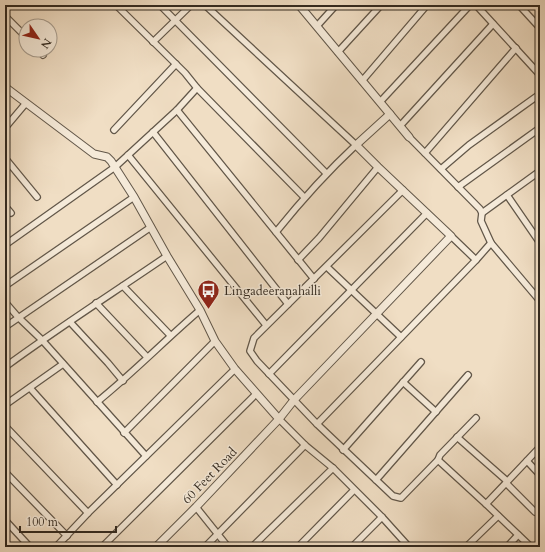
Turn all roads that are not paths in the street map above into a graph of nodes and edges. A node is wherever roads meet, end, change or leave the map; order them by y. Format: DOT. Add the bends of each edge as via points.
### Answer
graph roads {
  1 [pos="116,5"];
  2 [pos="160,5"];
  3 [pos="191,5"];
  4 [pos="205,5"];
  5 [pos="299,5"];
  6 [pos="336,5"];
  7 [pos="380,5"];
  8 [pos="427,5"];
  9 [pos="470,5"];
  10 [pos="476,5"];
  11 [pos="519,5"];
  12 [pos="5,16"];
  13 [pos="175,20"];
  14 [pos="493,24"];
  15 [pos="317,26"];
  16 [pos="540,28"];
  17 [pos="18,29"];
  18 [pos="153,42"];
  19 [pos="516,48"];
  20 [pos="338,52"];
  21 [pos="176,64"];
  22 [pos="540,75"];
  23 [pos="362,81"];
  24 [pos="5,87"];
  25 [pos="197,88"];
  26 [pos="540,94"];
  27 [pos="380,102"];
  28 [pos="26,104"];
  29 [pos="177,110"];
  30 [pos="390,114"];
  31 [pos="400,126"];
  32 [pos="5,128"];
  33 [pos="540,128"];
  34 [pos="114,130"];
  35 [pos="153,132"];
  36 [pos="409,136"];
  37 [pos="356,145"];
  38 [pos="425,153"];
  39 [pos="128,155"];
  40 [pos="5,158"];
  41 [pos="115,167"];
  42 [pos="378,167"];
  43 [pos="441,169"];
  44 [pos="326,173"];
  45 [pos="539,173"];
  46 [pos="458,187"];
  47 [pos="403,190"];
  48 [pos="507,195"];
  49 [pos="37,197"];
  50 [pos="134,197"];
  51 [pos="304,197"];
  52 [pos="5,206"];
  53 [pos="11,213"];
  54 [pos="426,213"];
  55 [pos="482,213"];
  56 [pos="151,227"];
  57 [pos="276,232"];
  58 [pos="451,236"];
  59 [pos="491,243"];
  60 [pos="540,243"];
  61 [pos="5,245"];
  62 [pos="167,256"];
  63 [pos="298,260"];
  64 [pos="476,260"];
  65 [pos="327,267"];
  66 [pos="314,279"];
  67 [pos="5,286"];
  68 [pos="123,286"];
  69 [pos="351,289"];
  70 [pos="540,301"];
  71 [pos="5,302"];
  72 [pos="96,303"];
  73 [pos="288,304"];
  74 [pos="200,310"];
  75 [pos="377,314"];
  76 [pos="18,317"];
  77 [pos="70,322"];
  78 [pos="266,325"];
  79 [pos="5,327"];
  80 [pos="170,335"];
  81 [pos="401,337"];
  82 [pos="42,340"];
  83 [pos="214,341"];
  84 [pos="147,357"];
  85 [pos="420,362"];
  86 [pos="63,364"];
  87 [pos="5,367"];
  88 [pos="235,369"];
  89 [pos="270,374"];
  90 [pos="468,375"];
  91 [pos="123,380"];
  92 [pos="404,382"];
  93 [pos="30,388"];
  94 [pos="256,394"];
  95 [pos="294,400"];
  96 [pos="97,402"];
  97 [pos="5,405"];
  98 [pos="436,412"];
  99 [pos="476,418"];
  100 [pos="278,419"];
  101 [pos="317,424"];
  102 [pos="5,426"];
  103 [pos="124,433"];
  104 [pos="457,437"];
  105 [pos="305,445"];
  106 [pos="540,447"];
  107 [pos="343,450"];
  108 [pos="146,456"];
  109 [pos="438,460"];
  110 [pos="527,461"];
  111 [pos="333,468"];
  112 [pos="5,472"];
  113 [pos="540,475"];
  114 [pos="376,480"];
  115 [pos="507,482"];
  116 [pos="117,485"];
  117 [pos="354,490"];
  118 [pos="486,504"];
  119 [pos="196,507"];
  120 [pos="535,512"];
  121 [pos="88,513"];
  122 [pos="498,516"];
  123 [pos="382,518"];
  124 [pos="5,520"];
  125 [pos="218,534"];
  126 [pos="518,535"];
  127 [pos="66,536"];
  128 [pos="30,547"];
  129 [pos="56,547"];
  130 [pos="102,547"];
  131 [pos="156,547"];
  132 [pos="205,547"];
  133 [pos="228,547"];
  134 [pos="252,547"];
  135 [pos="298,547"];
  136 [pos="352,547"];
  137 [pos="408,547"];
  138 [pos="466,547"];
  139 [pos="507,547"];
  140 [pos="531,547"];
  1 -- 18 [label="street"];
  2 -- 13 [label="street"];
  3 -- 13 [label="street"];
  4 -- 37 [label="street"];
  5 -- 15 [label="street"];
  6 -- 15 [label="street"];
  7 -- 20 [label="street"];
  8 -- 23 [label="street"];
  9 -- 27 [label="street"];
  10 -- 14 [label="street"];
  11 -- 16 [label="street"];
  12 -- 17 [label="street"];
  13 -- 18 [label="street"];
  13 -- 44 [label="street"];
  14 -- 19 [label="street"];
  14 -- 31 [label="street"];
  15 -- 20 [label="street"];
  18 -- 21 [label="street"];
  19 -- 22 [label="street"];
  19 -- 38 [label="street"];
  20 -- 23 [label="street"];
  21 -- 25 [label="street"];
  21 -- 34 [label="street"];
  23 -- 27 [label="street"];
  24 -- 28 [label="street"];
  25 -- 29 [label="street"];
  25 -- 51 [label="street"];
  26 -- 43 [label="street" via="469,145"];
  27 -- 30 [label="street"];
  28 -- 32 [label="street"];
  28 -- 41 [label="street" via="94,154 107,157"];
  29 -- 35 [label="street"];
  29 -- 57 [label="street"];
  30 -- 31 [label="street"];
  30 -- 37 [label="street"];
  31 -- 36 [label="street"];
  33 -- 46 [label="street"];
  35 -- 39 [label="street"];
  35 -- 73 [label="street"];
  36 -- 38 [label="street"];
  37 -- 42 [label="street"];
  37 -- 44 [label="street"];
  38 -- 43 [label="street"];
  39 -- 41 [label="street"];
  39 -- 78 [label="street"];
  40 -- 49 [label="street"];
  41 -- 50 [label="street"];
  41 -- 61 [label="street"];
  42 -- 47 [label="street"];
  42 -- 63 [label="street"];
  43 -- 46 [label="street"];
  44 -- 51 [label="street"];
  45 -- 48 [label="street"];
  46 -- 55 [label="street"];
  47 -- 54 [label="street"];
  47 -- 65 [label="street"];
  48 -- 55 [label="street"];
  48 -- 60 [label="street"];
  50 -- 56 [label="street"];
  50 -- 67 [label="street"];
  51 -- 57 [label="street"];
  52 -- 53 [label="street"];
  54 -- 58 [label="street"];
  54 -- 69 [label="street"];
  55 -- 59 [label="street" via="481,221"];
  56 -- 62 [label="street"];
  56 -- 76 [label="street"];
  57 -- 63 [label="street"];
  58 -- 64 [label="street"];
  58 -- 75 [label="street, 60 Feet Road"];
  59 -- 64 [label="street"];
  59 -- 70 [label="street"];
  62 -- 68 [label="street"];
  62 -- 74 [label="street"];
  63 -- 66 [label="street"];
  64 -- 81 [label="street"];
  65 -- 66 [label="street"];
  65 -- 69 [label="street"];
  66 -- 73 [label="street"];
  68 -- 72 [label="street"];
  68 -- 80 [label="street"];
  69 -- 75 [label="street"];
  69 -- 89 [label="street"];
  71 -- 76 [label="street"];
  72 -- 77 [label="street"];
  72 -- 84 [label="street"];
  73 -- 78 [label="street"];
  74 -- 80 [label="street"];
  74 -- 83 [label="street"];
  75 -- 81 [label="street"];
  75 -- 95 [label="street, 60 Feet Road"];
  76 -- 79 [label="street"];
  76 -- 82 [label="street"];
  77 -- 82 [label="street"];
  77 -- 91 [label="street"];
  78 -- 89 [label="street" via="254,338 250,351"];
  80 -- 84 [label="street"];
  81 -- 101 [label="street"];
  82 -- 86 [label="street"];
  82 -- 87 [label="street"];
  83 -- 88 [label="street"];
  83 -- 103 [label="street"];
  84 -- 91 [label="street"];
  85 -- 92 [label="street"];
  86 -- 93 [label="street"];
  86 -- 96 [label="street"];
  88 -- 94 [label="street"];
  88 -- 108 [label="street"];
  89 -- 95 [label="street"];
  90 -- 98 [label="street"];
  91 -- 96 [label="street"];
  92 -- 98 [label="street"];
  92 -- 107 [label="street"];
  93 -- 97 [label="street"];
  93 -- 116 [label="street"];
  94 -- 100 [label="street"];
  94 -- 130 [label="street"];
  95 -- 100 [label="street, 60 Feet Road"];
  95 -- 101 [label="street"];
  96 -- 103 [label="street"];
  98 -- 114 [label="street"];
  99 -- 104 [label="street"];
  100 -- 105 [label="street"];
  100 -- 119 [label="street, 60 Feet Road"];
  101 -- 107 [label="street"];
  102 -- 121 [label="street"];
  103 -- 108 [label="street"];
  104 -- 109 [label="street"];
  104 -- 115 [label="street"];
  105 -- 111 [label="street"];
  105 -- 125 [label="street"];
  106 -- 110 [label="street"];
  107 -- 114 [label="street"];
  108 -- 116 [label="street"];
  109 -- 114 [label="street" via="401,498 393,496"];
  109 -- 118 [label="street"];
  110 -- 113 [label="street"];
  110 -- 115 [label="street"];
  111 -- 117 [label="street"];
  111 -- 134 [label="street"];
  112 -- 127 [label="street"];
  115 -- 118 [label="street"];
  115 -- 120 [label="street"];
  116 -- 121 [label="street"];
  117 -- 123 [label="street"];
  117 -- 135 [label="street"];
  118 -- 122 [label="street"];
  119 -- 125 [label="street"];
  119 -- 131 [label="street, 60 Feet Road"];
  121 -- 127 [label="street"];
  122 -- 126 [label="street"];
  122 -- 138 [label="street"];
  123 -- 136 [label="street"];
  123 -- 137 [label="street"];
  124 -- 128 [label="street"];
  125 -- 132 [label="street"];
  125 -- 133 [label="street"];
  126 -- 139 [label="street"];
  126 -- 140 [label="street"];
  127 -- 129 [label="street"];
}
